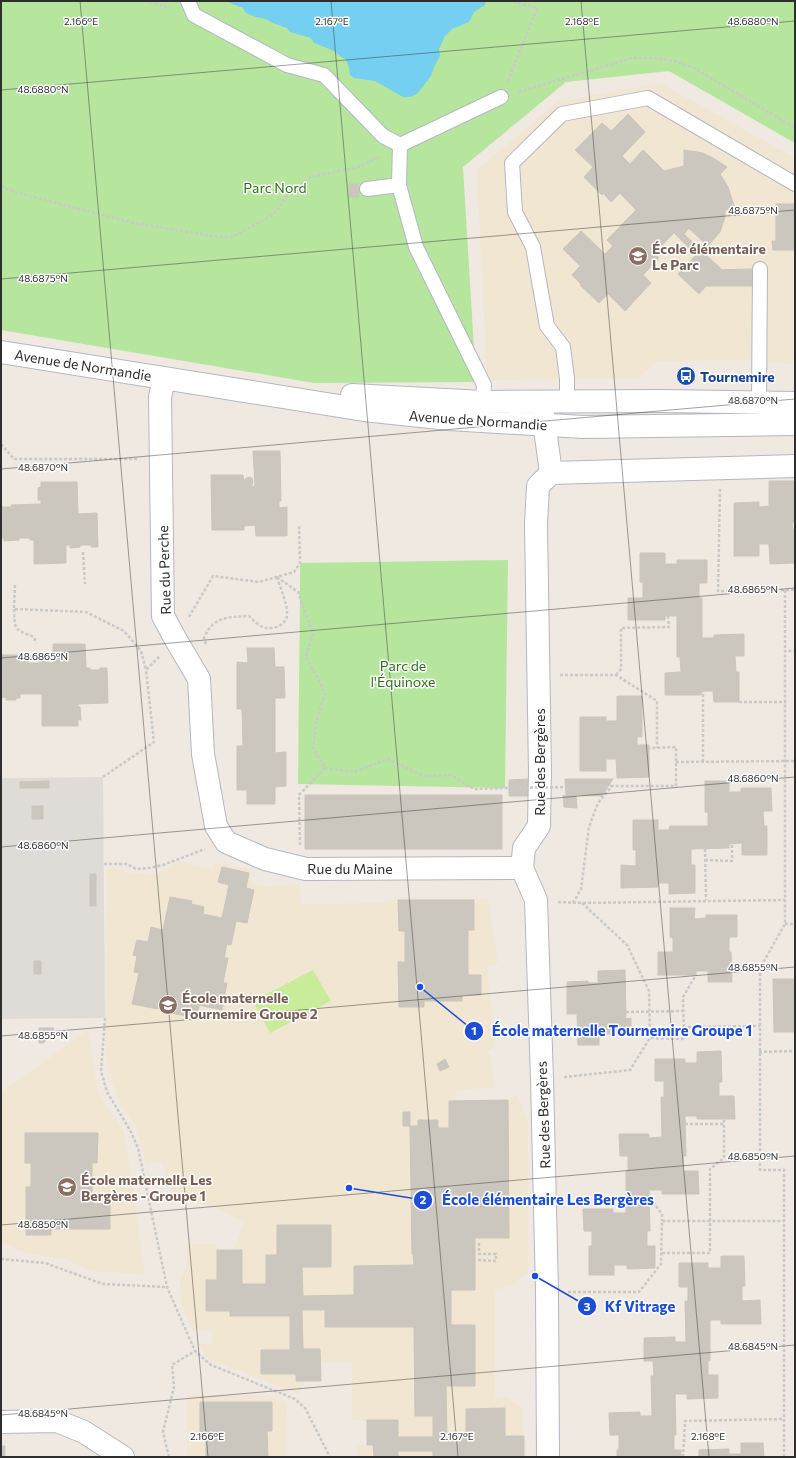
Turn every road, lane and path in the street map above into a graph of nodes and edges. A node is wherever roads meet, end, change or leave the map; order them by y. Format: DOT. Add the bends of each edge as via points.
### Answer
graph roads {
  1 [pos="188,1"];
  2 [pos="511,1"];
  3 [pos="501,97"];
  4 [pos="400,145"];
  5 [pos="795,184"];
  6 [pos="400,185"];
  7 [pos="1,186"];
  8 [pos="367,189"];
  9 [pos="760,269"];
  10 [pos="1,352"];
  11 [pos="164,378"];
  12 [pos="483,402"];
  13 [pos="542,402"];
  14 [pos="567,402"];
  15 [pos="759,402"];
  16 [pos="795,403"];
  17 [pos="795,424"];
  18 [pos="546,425"];
  19 [pos="1,444"];
  20 [pos="161,459"];
  21 [pos="795,466"];
  22 [pos="721,467"];
  23 [pos="551,473"];
  24 [pos="299,524"];
  25 [pos="83,552"];
  26 [pos="277,577"];
  27 [pos="85,584"];
  28 [pos="15,585"];
  29 [pos="785,590"];
  30 [pos="795,590"];
  31 [pos="14,609"];
  32 [pos="193,610"];
  33 [pos="668,616"];
  34 [pos="36,643"];
  35 [pos="207,645"];
  36 [pos="785,651"];
  37 [pos="795,651"];
  38 [pos="155,661"];
  39 [pos="146,670"];
  40 [pos="538,675"];
  41 [pos="616,675"];
  42 [pos="703,691"];
  43 [pos="739,702"];
  44 [pos="786,702"];
  45 [pos="649,748"];
  46 [pos="657,748"];
  47 [pos="786,761"];
  48 [pos="795,761"];
  49 [pos="676,762"];
  50 [pos="703,762"];
  51 [pos="326,768"];
  52 [pos="102,777"];
  53 [pos="612,786"];
  54 [pos="226,842"];
  55 [pos="732,844"];
  56 [pos="705,849"];
  57 [pos="705,860"];
  58 [pos="104,864"];
  59 [pos="301,868"];
  60 [pos="522,868"];
  61 [pos="536,900"];
  62 [pos="706,900"];
  63 [pos="785,900"];
  64 [pos="573,903"];
  65 [pos="581,903"];
  66 [pos="785,924"];
  67 [pos="795,924"];
  68 [pos="696,975"];
  69 [pos="683,1011"];
  70 [pos="626,1012"];
  71 [pos="650,1012"];
  72 [pos="104,1018"];
  73 [pos="760,1026"];
  74 [pos="683,1027"];
  75 [pos="650,1038"];
  76 [pos="795,1051"];
  77 [pos="760,1052"];
  78 [pos="542,1079"];
  79 [pos="724,1119"];
  80 [pos="685,1124"];
  81 [pos="724,1124"];
  82 [pos="650,1198"];
  83 [pos="662,1221"];
  84 [pos="784,1221"];
  85 [pos="710,1222"];
  86 [pos="479,1241"];
  87 [pos="662,1253"];
  88 [pos="1,1259"];
  89 [pos="478,1260"];
  90 [pos="168,1287"];
  91 [pos="547,1292"];
  92 [pos="195,1351"];
  93 [pos="784,1419"];
  94 [pos="1,1422"];
  95 [pos="122,1457"];
  96 [pos="169,1457"];
  97 [pos="330,1457"];
  98 [pos="548,1457"];
  99 [pos="683,1457"];
  100 [pos="784,1457"];
  1 -- 4 [label="lane" via="194,14 287,66 324,75 383,136"];
  2 -- 3 [label="path" via="537,8"];
  3 -- 4 [label="lane"];
  4 -- 6 [label="lane"];
  4 -- 7 [label="path" via="358,167 310,177 285,198 271,216 231,236 219,237 134,223 18,193"];
  5 -- 14 [label="lane" via="648,98 562,114 512,163 515,212 533,248 547,326 563,347"];
  6 -- 8 [label="lane"];
  6 -- 12 [label="lane" via="416,247 484,385"];
  9 -- 15 [label="lane"];
  10 -- 11 [label="street, Avenue de Normandie"];
  11 -- 12 [label="street, Avenue de Normandie" via="366,396"];
  11 -- 18 [label="street, Avenue de Normandie" via="364,410"];
  11 -- 20 [label="street, Rue du Perche" via="160,398"];
  12 -- 13 [label="street, Avenue de Normandie"];
  13 -- 14 [label="street, Avenue de Normandie"];
  13 -- 18 [label="street"];
  14 -- 15 [label="street, Avenue de Normandie"];
  15 -- 16 [label="street, Avenue de Normandie"];
  17 -- 18 [label="street, Avenue de Normandie" via="583,427"];
  18 -- 23 [label="street"];
  19 -- 20 [label="path" via="14,459"];
  20 -- 54 [label="street, Rue du Perche" via="163,616 199,679 202,754 216,826"];
  21 -- 22 [label="street"];
  22 -- 23 [label="street"];
  22 -- 29 [label="path" via="718,591"];
  23 -- 40 [label="street, Rue des Bergères" via="538,486"];
  24 -- 26 [label="path" via="300,563 294,572"];
  25 -- 27 [label="path"];
  26 -- 32 [label="path" via="259,582 213,576"];
  26 -- 35 [label="path" via="288,614 285,622 280,626 267,628 249,616 222,619 208,629 204,638"];
  26 -- 51 [label="path" via="298,592 313,634 306,656 325,693 316,723 314,748"];
  28 -- 31 [label="path"];
  29 -- 30 [label="path"];
  29 -- 36 [label="path"];
  31 -- 34 [label="path" via="15,626 19,631 34,637"];
  31 -- 39 [label="path" via="86,612 124,631 141,651"];
  33 -- 41 [label="path" via="669,627 621,628 621,669"];
  36 -- 37 [label="path"];
  36 -- 44 [label="path"];
  38 -- 39 [label="path"];
  39 -- 52 [label="path" via="154,742"];
  40 -- 41 [label="path"];
  40 -- 60 [label="street, Rue des Bergères" via="539,826 524,848"];
  41 -- 46 [label="path" via="657,701"];
  42 -- 50 [label="path"];
  43 -- 44 [label="path"];
  44 -- 47 [label="path"];
  45 -- 46 [label="path"];
  46 -- 49 [label="path" via="676,747"];
  47 -- 48 [label="path"];
  47 -- 50 [label="path"];
  47 -- 63 [label="path"];
  49 -- 50 [label="path"];
  49 -- 53 [label="path" via="676,786"];
  51 -- 53 [label="path, bridge" via="354,772 388,759 424,776 451,775 474,788"];
  51 -- 59 [label="path" via="299,795"];
  53 -- 64 [label="path" via="598,803 589,827 581,888"];
  54 -- 58 [label="path" via="149,868 136,869 127,864"];
  54 -- 59 [label="street, Rue du Maine" via="265,859"];
  55 -- 57 [label="path" via="732,861"];
  56 -- 57 [label="path"];
  57 -- 62 [label="path"];
  59 -- 60 [label="street, Rue du Maine"];
  60 -- 61 [label="street, Rue des Bergères"];
  61 -- 64 [label="path"];
  61 -- 78 [label="street, Rue des Bergères"];
  62 -- 63 [label="path"];
  62 -- 65 [label="path"];
  63 -- 66 [label="path"];
  64 -- 65 [label="path"];
  65 -- 71 [label="path" via="627,946 649,991"];
  66 -- 67 [label="path"];
  66 -- 73 [label="path" via="760,968"];
  68 -- 69 [label="path" via="683,997"];
  69 -- 71 [label="path"];
  69 -- 74 [label="path"];
  70 -- 71 [label="path"];
  71 -- 75 [label="path"];
  72 -- 90 [label="path" via="101,1071 107,1092 138,1148"];
  73 -- 74 [label="path"];
  73 -- 77 [label="path"];
  74 -- 75 [label="path" via="684,1038"];
  75 -- 78 [label="path" via="630,1070"];
  76 -- 77 [label="path"];
  77 -- 84 [label="path" via="760,1170 784,1170"];
  78 -- 91 [label="street, Rue des Bergères"];
  79 -- 81 [label="path"];
  80 -- 81 [label="path"];
  81 -- 85 [label="path" via="724,1158 710,1169"];
  82 -- 83 [label="path" via="662,1214"];
  83 -- 85 [label="path"];
  83 -- 87 [label="path"];
  84 -- 85 [label="path"];
  84 -- 93 [label="path"];
  85 -- 87 [label="path" via="710,1253"];
  86 -- 89 [label="path" via="479,1254 496,1254 496,1261"];
  87 -- 91 [label="path" via="661,1264 639,1292"];
  88 -- 90 [label="path" via="45,1263 103,1284"];
  90 -- 92 [label="path"];
  91 -- 98 [label="street, Rue des Bergères"];
  92 -- 96 [label="path" via="172,1365 174,1387 163,1432"];
  92 -- 97 [label="path" via="211,1365 295,1400 305,1408"];
  93 -- 99 [label="path" via="684,1421"];
  93 -- 100 [label="path"];
  94 -- 95 [label="street" via="57,1422 84,1432"];
}
